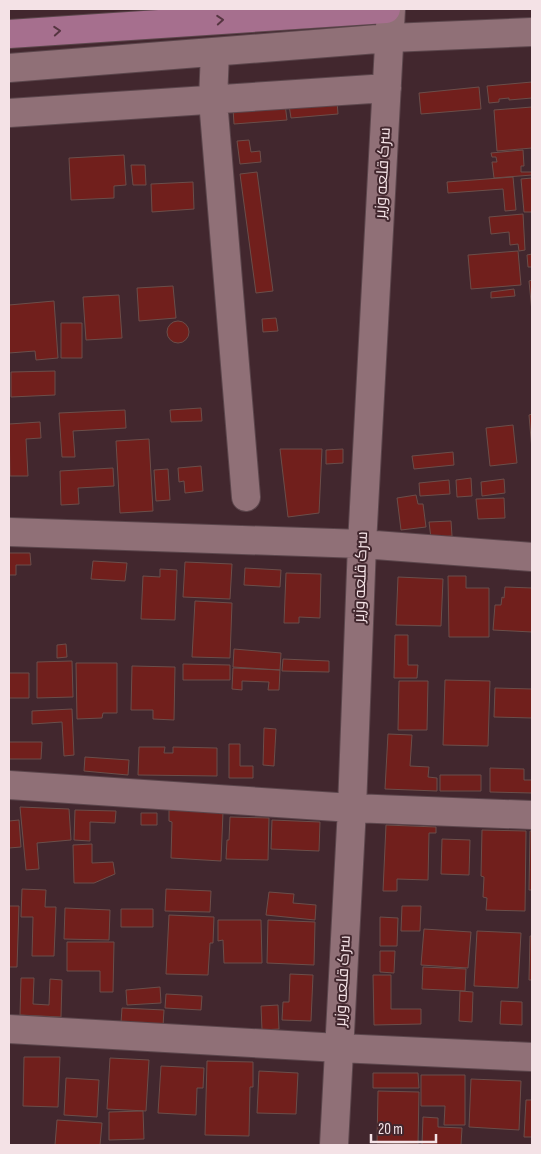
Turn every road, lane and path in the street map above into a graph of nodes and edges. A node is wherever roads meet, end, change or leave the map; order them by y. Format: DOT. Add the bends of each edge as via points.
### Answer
graph roads {
  1 [pos="386,9"];
  2 [pos="391,9"];
  3 [pos="532,32"];
  4 [pos="9,34"];
  5 [pos="390,38"];
  6 [pos="215,52"];
  7 [pos="9,68"];
  8 [pos="387,88"];
  9 [pos="213,100"];
  10 [pos="9,113"];
  11 [pos="246,497"];
  12 [pos="9,532"];
  13 [pos="362,544"];
  14 [pos="532,557"];
  15 [pos="9,785"];
  16 [pos="352,808"];
  17 [pos="532,815"];
  18 [pos="9,1029"];
  19 [pos="339,1048"];
  20 [pos="532,1057"];
  21 [pos="334,1145"];
  4 -- 1 [label="main road, one-way"];
  2 -- 5 [label="street, سرک قلعه وزیر"];
  3 -- 5 [label="street"];
  5 -- 6 [label="street"];
  5 -- 8 [label="street, سرک قلعه وزیر"];
  6 -- 7 [label="street"];
  6 -- 9 [label="street"];
  8 -- 9 [label="street"];
  8 -- 13 [label="street, سرک قلعه وزیر"];
  9 -- 10 [label="street"];
  9 -- 11 [label="street"];
  12 -- 13 [label="street"];
  13 -- 14 [label="street"];
  13 -- 16 [label="street, سرک قلعه وزیر"];
  15 -- 16 [label="street"];
  16 -- 17 [label="street"];
  16 -- 19 [label="street, سرک قلعه وزیر"];
  18 -- 19 [label="street"];
  19 -- 20 [label="street"];
  19 -- 21 [label="street, سرک قلعه وزیر"];
}
